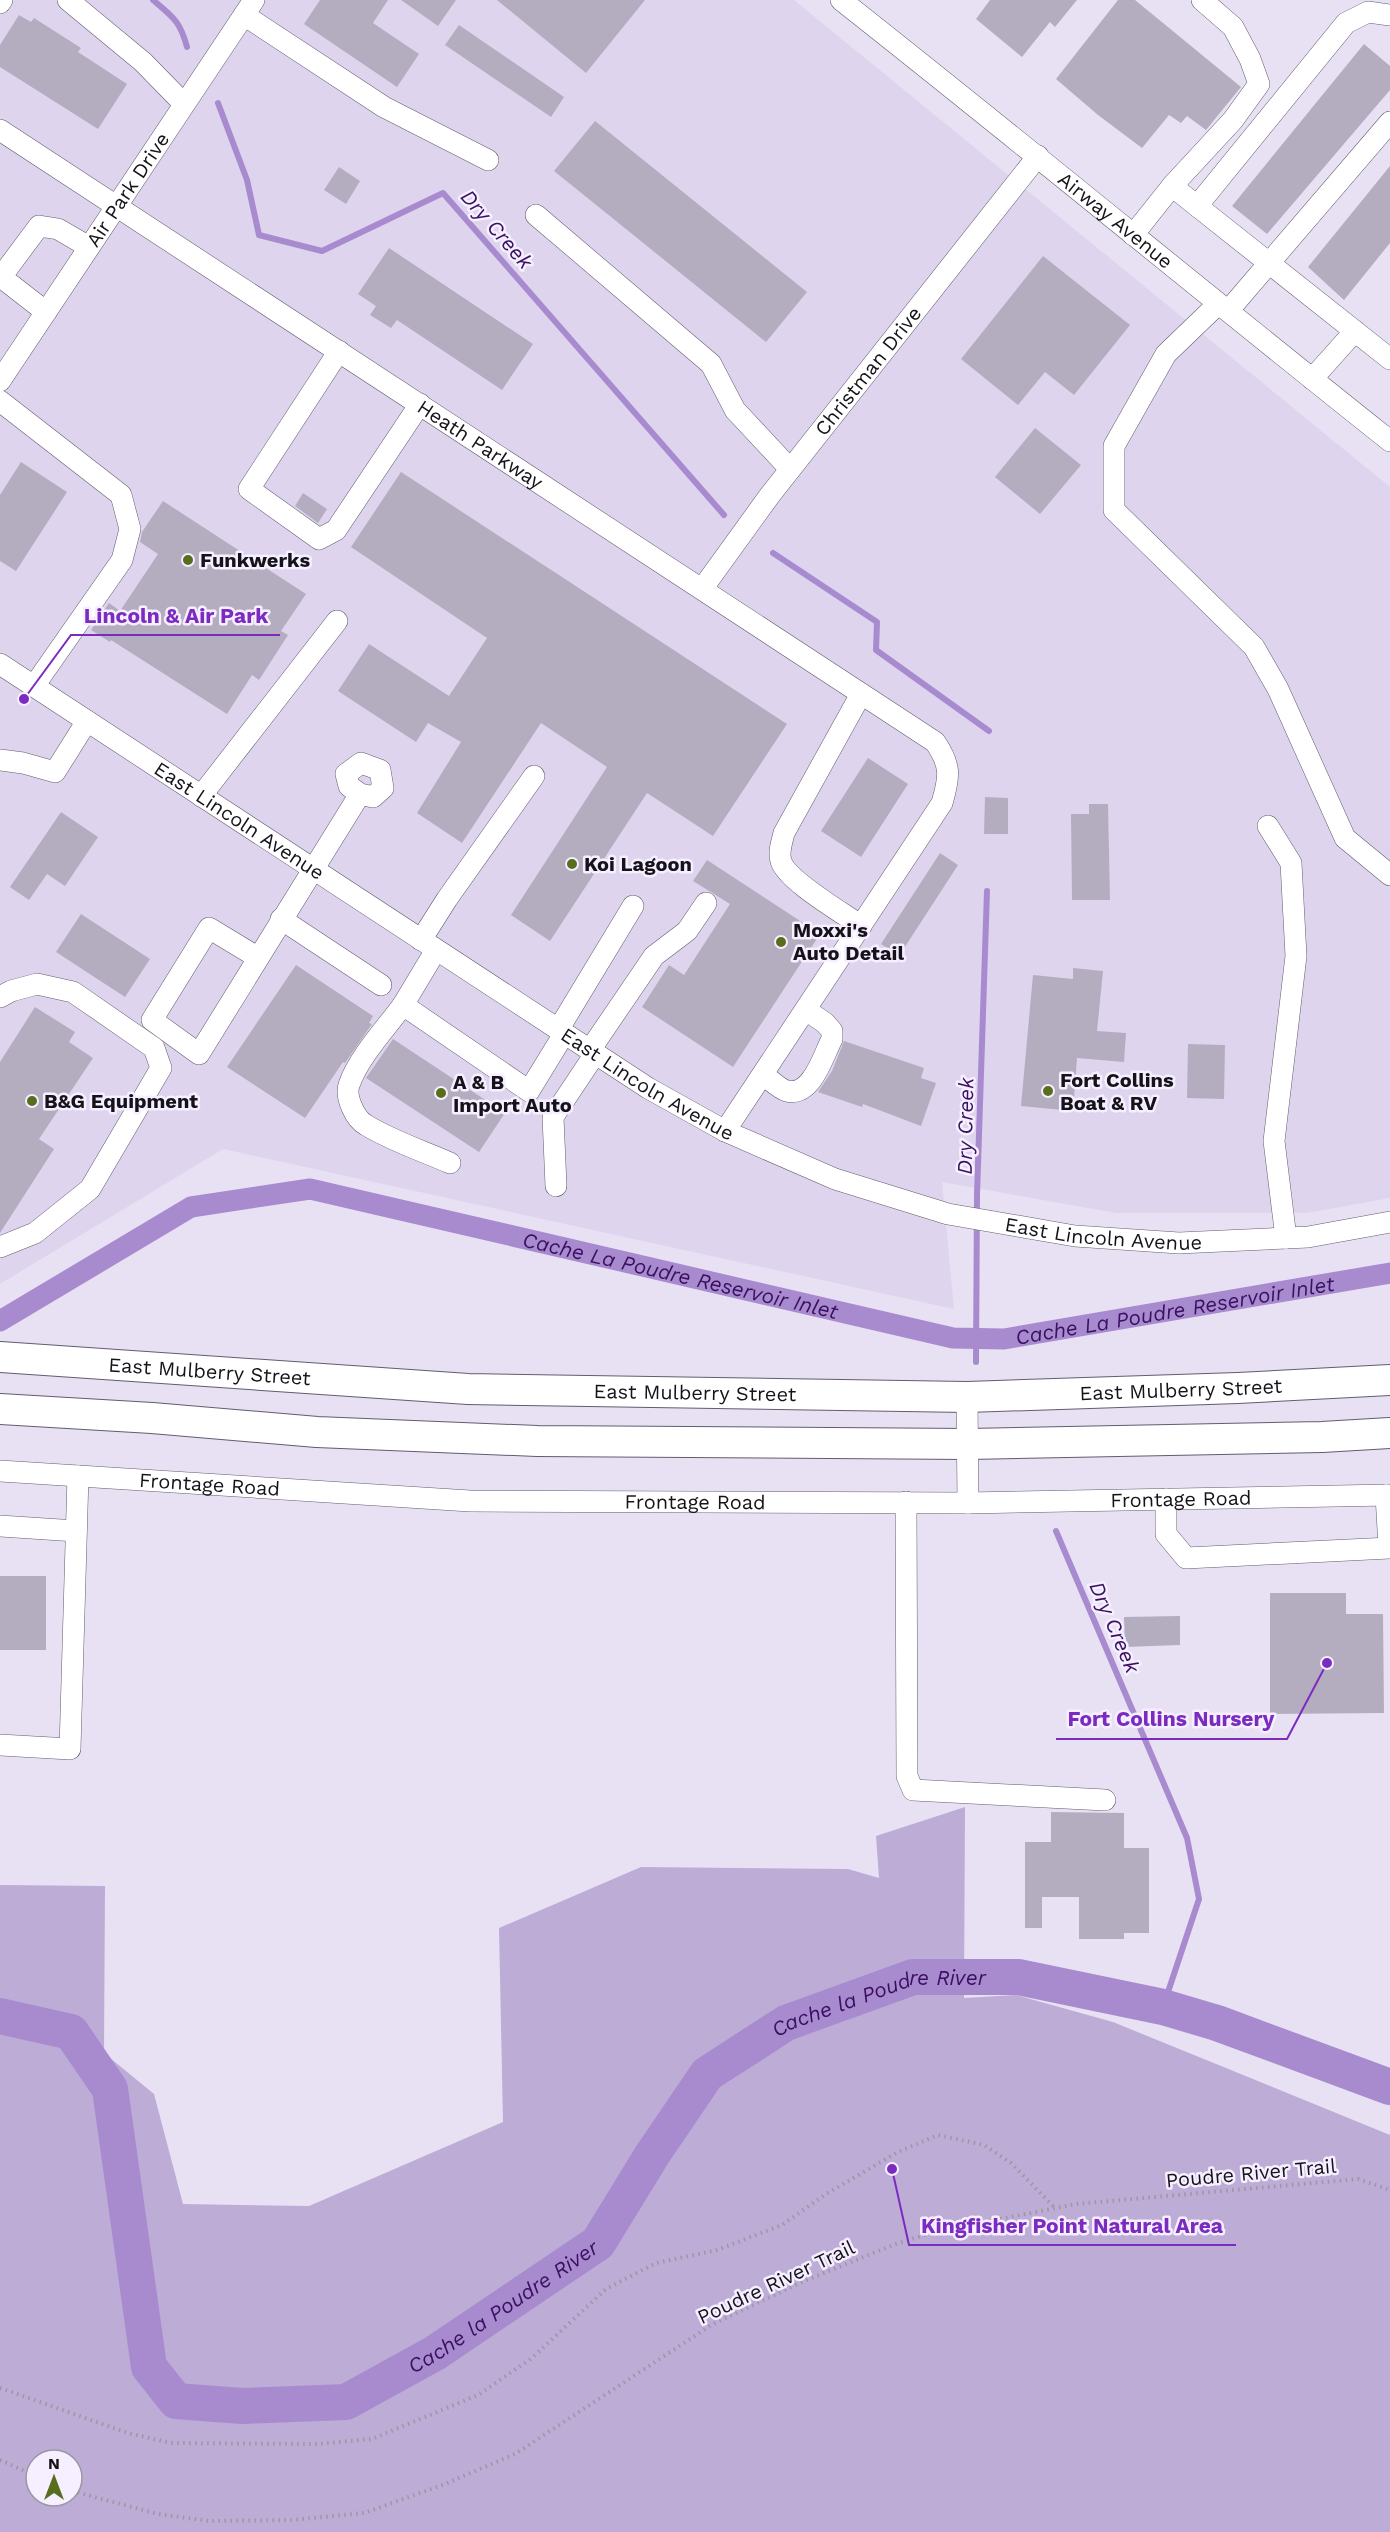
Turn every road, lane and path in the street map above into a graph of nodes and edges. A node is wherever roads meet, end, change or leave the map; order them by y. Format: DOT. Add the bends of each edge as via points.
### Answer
graph roads {
  1 [pos="68,0"];
  2 [pos="841,0"];
  3 [pos="1202,0"];
  4 [pos="249,8"];
  5 [pos="1390,15"];
  6 [pos="184,104"];
  7 [pos="1390,122"];
  8 [pos="0,130"];
  9 [pos="1038,156"];
  10 [pos="488,160"];
  11 [pos="1172,186"];
  12 [pos="116,205"];
  13 [pos="1197,206"];
  14 [pos="536,215"];
  15 [pos="1133,235"];
  16 [pos="89,247"];
  17 [pos="1269,263"];
  18 [pos="1223,307"];
  19 [pos="46,312"];
  20 [pos="1355,331"];
  21 [pos="339,351"];
  22 [pos="1390,359"];
  23 [pos="1312,380"];
  24 [pos="0,381"];
  25 [pos="0,401"];
  26 [pos="420,404"];
  27 [pos="1390,441"];
  28 [pos="790,469"];
  29 [pos="702,589"];
  30 [pos="337,621"];
  31 [pos="0,664"];
  32 [pos="34,686"];
  33 [pos="861,694"];
  34 [pos="87,721"];
  35 [pos="0,760"];
  36 [pos="534,776"];
  37 [pos="360,794"];
  38 [pos="201,796"];
  39 [pos="1268,826"];
  40 [pos="312,869"];
  41 [pos="1390,874"];
  42 [pos="706,903"];
  43 [pos="633,906"];
  44 [pos="281,918"];
  45 [pos="861,926"];
  46 [pos="428,945"];
  47 [pos="257,957"];
  48 [pos="381,985"];
  49 [pos="0,997"];
  50 [pos="403,1005"];
  51 [pos="806,1010"];
  52 [pos="561,1032"];
  53 [pos="593,1052"];
  54 [pos="762,1075"];
  55 [pos="725,1131"];
  56 [pos="450,1163"];
  57 [pos="556,1186"];
  58 [pos="1390,1222"];
  59 [pos="1286,1238"];
  60 [pos="0,1247"];
  61 [pos="0,1357"];
  62 [pos="1390,1380"];
  63 [pos="0,1397"];
  64 [pos="967,1397"];
  65 [pos="0,1408"];
  66 [pos="152,1418"];
  67 [pos="1390,1433"];
  68 [pos="968,1444"];
  69 [pos="0,1471"];
  70 [pos="78,1476"];
  71 [pos="1388,1495"];
  72 [pos="1166,1499"];
  73 [pos="906,1502"];
  74 [pos="968,1503"];
  75 [pos="0,1526"];
  76 [pos="76,1531"];
  77 [pos="1389,1547"];
  78 [pos="0,1745"];
  79 [pos="1105,1800"];
  80 [pos="1390,2190"];
  81 [pos="1055,2207"];
  82 [pos="0,2388"];
  83 [pos="0,2460"];
  84 [pos="24,2471"];
  85 [pos="84,2494"];
  1 -- 6 [label="street" via="143,62"];
  2 -- 9 [label="street, Airway Avenue"];
  3 -- 11 [label="street" via="1233,27 1259,84 1233,120"];
  4 -- 6 [label="street, Air Park Drive"];
  4 -- 10 [label="street" via="384,107"];
  5 -- 13 [label="street" via="1368,12 1346,23"];
  6 -- 12 [label="street, Air Park Drive"];
  7 -- 17 [label="street"];
  8 -- 12 [label="street, Heath Parkway"];
  9 -- 15 [label="street, Airway Avenue"];
  9 -- 28 [label="street, Christman Drive"];
  11 -- 13 [label="street"];
  11 -- 15 [label="street"];
  12 -- 16 [label="street, Air Park Drive"];
  12 -- 21 [label="street, Heath Parkway"];
  13 -- 17 [label="street"];
  14 -- 28 [label="street" via="711,364 735,410"];
  15 -- 18 [label="street, Airway Avenue"];
  16 -- 19 [label="street, Air Park Drive"];
  16 -- 19 [label="street" via="58,229 39,226 1,277"];
  17 -- 18 [label="street"];
  17 -- 20 [label="street"];
  18 -- 23 [label="street, Airway Avenue"];
  18 -- 41 [label="street" via="1166,354 1114,446 1114,510 1254,647 1278,689 1345,838"];
  19 -- 24 [label="street, Air Park Drive"];
  20 -- 22 [label="street"];
  20 -- 23 [label="street"];
  21 -- 26 [label="street, Heath Parkway"];
  21 -- 26 [label="street" via="249,489 319,539 336,530"];
  23 -- 27 [label="street, Airway Avenue"];
  25 -- 32 [label="street" via="121,495 130,529 122,560"];
  26 -- 29 [label="street, Heath Parkway"];
  28 -- 29 [label="street, Christman Drive"];
  29 -- 33 [label="street, Heath Parkway"];
  30 -- 38 [label="street"];
  31 -- 32 [label="street, East Lincoln Avenue"];
  32 -- 34 [label="street, East Lincoln Avenue"];
  33 -- 45 [label="street" via="784,833 779,849 780,860 791,877"];
  33 -- 45 [label="street, Heath Parkway" via="935,742 945,756 948,770 942,803"];
  34 -- 35 [label="street" via="55,772"];
  34 -- 38 [label="street, East Lincoln Avenue"];
  36 -- 46 [label="street" via="447,899"];
  37 -- 40 [label="street"];
  38 -- 40 [label="street, East Lincoln Avenue"];
  39 -- 59 [label="street" via="1291,863 1296,956 1274,1141"];
  40 -- 44 [label="street"];
  40 -- 46 [label="street, East Lincoln Avenue"];
  42 -- 53 [label="street" via="687,931 654,956"];
  43 -- 52 [label="street"];
  44 -- 47 [label="street"];
  44 -- 48 [label="street"];
  45 -- 51 [label="street"];
  46 -- 50 [label="street"];
  46 -- 52 [label="street, East Lincoln Avenue"];
  47 -- 47 [label="street" via="199,1054 152,1020 208,928"];
  49 -- 60 [label="street" via="37,984 72,992 154,1048 161,1068 90,1189 35,1233"];
  50 -- 52 [label="street" via="530,1091"];
  50 -- 56 [label="street" via="360,1064 348,1087 348,1098 364,1124"];
  51 -- 54 [label="street"];
  51 -- 54 [label="street" via="832,1031 832,1039 809,1084 788,1091"];
  52 -- 53 [label="street, East Lincoln Avenue"];
  53 -- 55 [label="street, East Lincoln Avenue"];
  53 -- 57 [label="street" via="553,1117"];
  54 -- 55 [label="street"];
  55 -- 59 [label="street, East Lincoln Avenue" via="835,1179 987,1221 1076,1236 1179,1243"];
  58 -- 59 [label="street, East Lincoln Avenue"];
  61 -- 64 [label="highway, East Mulberry Street" via="468,1389"];
  62 -- 64 [label="highway, East Mulberry Street"];
  63 -- 66 [label="highway"];
  64 -- 68 [label="street"];
  65 -- 66 [label="highway"];
  66 -- 68 [label="highway" via="317,1432 537,1441"];
  67 -- 68 [label="highway"];
  68 -- 74 [label="street"];
  69 -- 70 [label="street, Frontage Road"];
  70 -- 73 [label="street, Frontage Road" via="470,1501"];
  70 -- 76 [label="street"];
  71 -- 72 [label="street, Frontage Road"];
  71 -- 77 [label="street"];
  72 -- 74 [label="street, Frontage Road"];
  72 -- 77 [label="street" via="1166,1534 1186,1558"];
  73 -- 74 [label="street, Frontage Road"];
  73 -- 79 [label="street" via="908,1776 913,1790"];
  75 -- 76 [label="street"];
  76 -- 78 [label="street" via="70,1749"];
  80 -- 81 [label="path, Poudre River Trail" via="1358,2179"];
  81 -- 82 [label="path" via="1011,2163 984,2145 938,2135 888,2158 782,2225 717,2250 656,2263 606,2289 532,2358 478,2395 372,2439 317,2444 171,2443 128,2433"];
  81 -- 85 [label="path, Poudre River Trail" via="935,2232 804,2281 713,2324 515,2454 364,2513 292,2520 209,2521 158,2514"];
  83 -- 84 [label="path"];
}
